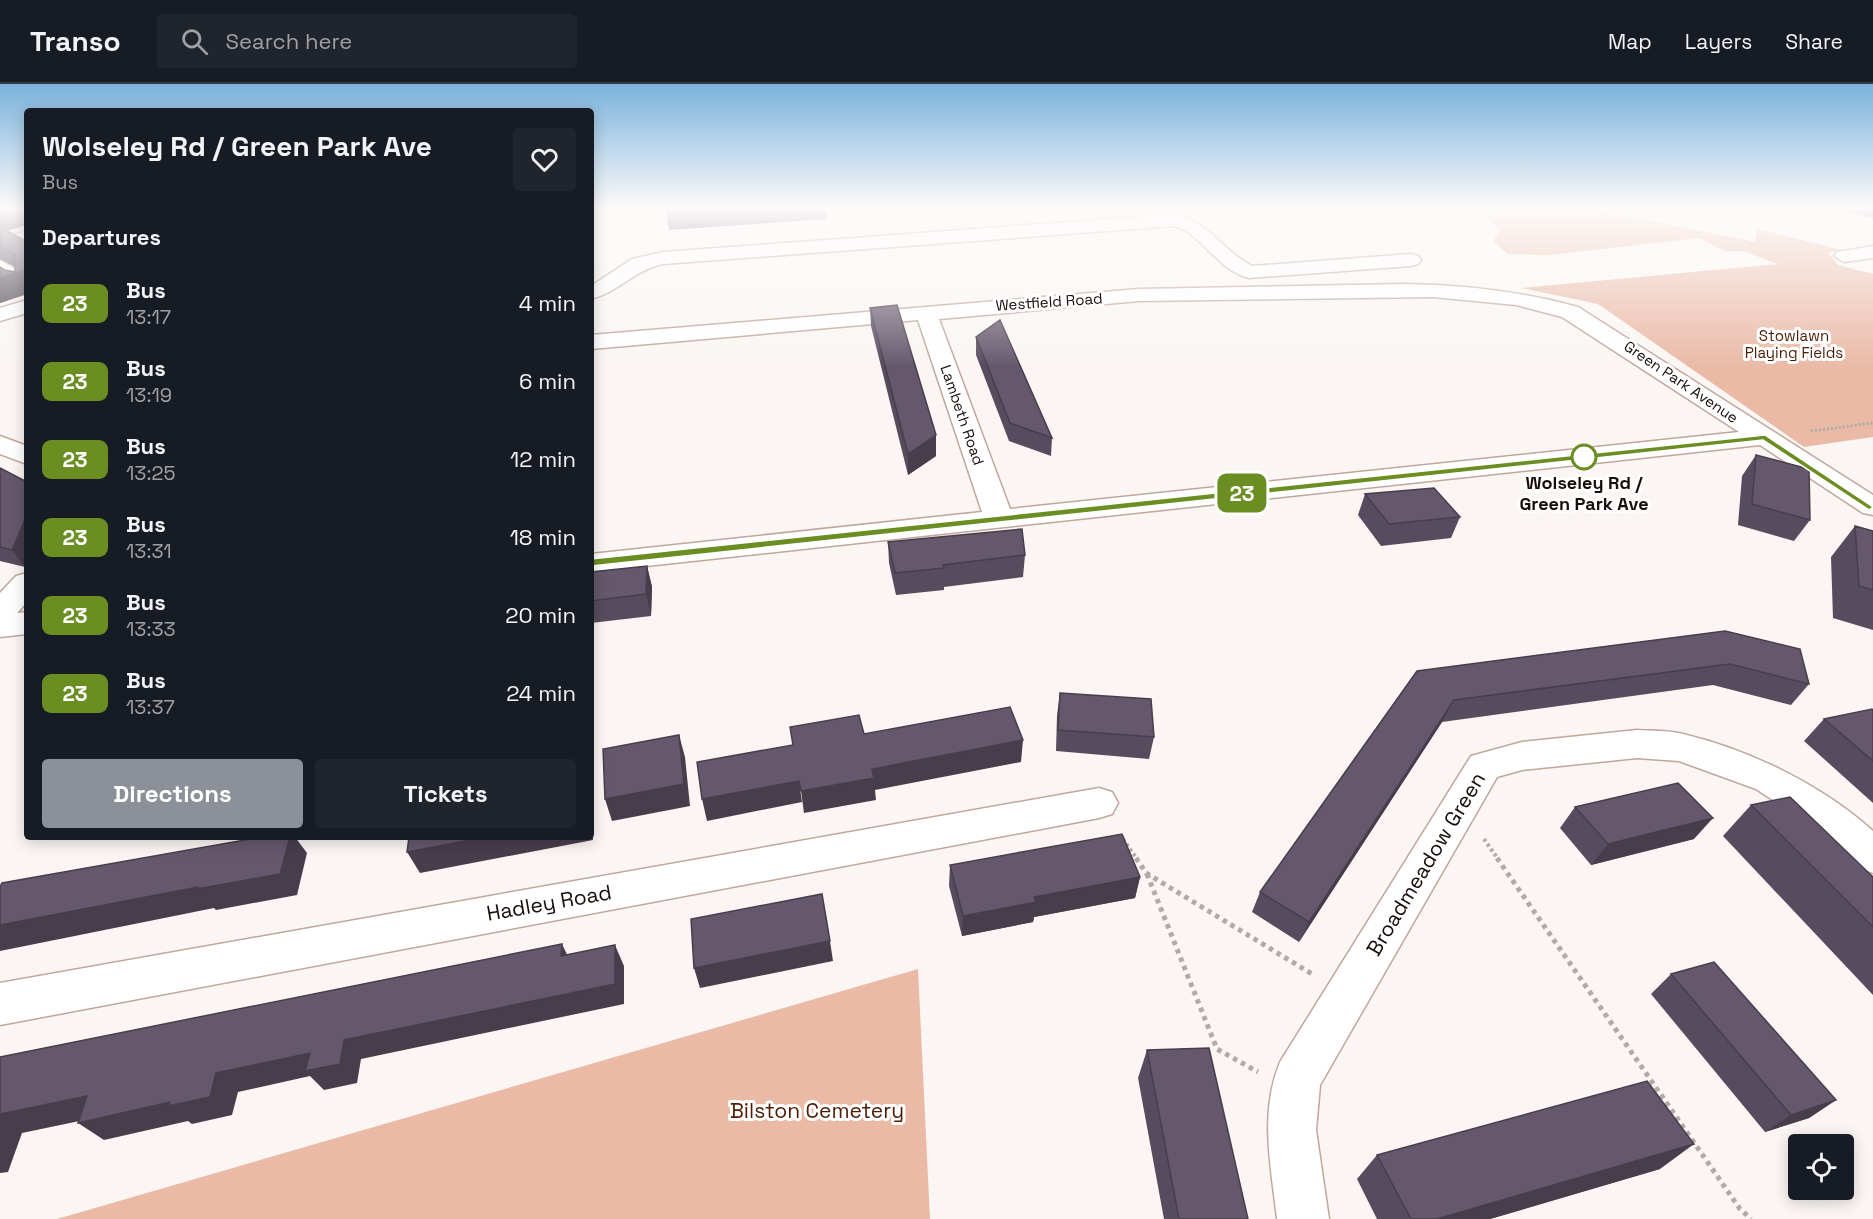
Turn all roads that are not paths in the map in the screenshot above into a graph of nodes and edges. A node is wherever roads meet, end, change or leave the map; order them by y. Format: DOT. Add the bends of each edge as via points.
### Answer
graph roads {
  1 [pos="649,261"];
  2 [pos="1228,261"];
  3 [pos="1411,261"];
  4 [pos="0,266"];
  5 [pos="24,283"];
  6 [pos="594,292"];
  7 [pos="1544,303"];
  8 [pos="24,307"];
  9 [pos="926,312"];
  10 [pos="0,315"];
  11 [pos="594,342"];
  12 [pos="1765,437"];
  13 [pos="0,444"];
  14 [pos="24,455"];
  15 [pos="1873,507"];
  16 [pos="999,519"];
  17 [pos="594,563"];
  18 [pos="24,586"];
  19 [pos="0,612"];
  20 [pos="24,623"];
  21 [pos="0,626"];
  22 [pos="1099,803"];
  23 [pos="1873,856"];
  24 [pos="0,1004"];
  25 [pos="1303,1219"];
  1 -- 6 [label="main road" via="639,263"];
  2 -- 3 [label="main road" via="1249,272"];
  4 -- 5 [label="main road"];
  7 -- 9 [label="main road, Westfield Road" via="1427,290 1226,292"];
  7 -- 12 [label="main road, Green Park Avenue" via="1570,312 1609,334"];
  8 -- 10 [label="main road"];
  9 -- 11 [label="main road, Westfield Road"];
  9 -- 16 [label="main road, Lambeth Road"];
  12 -- 15 [label="main road, Green Park Avenue"];
  12 -- 16 [label="main road"];
  13 -- 14 [label="main road"];
  16 -- 17 [label="main road"];
  18 -- 19 [label="main road"];
  20 -- 21 [label="main road"];
  22 -- 24 [label="main road, Hadley Road"];
  23 -- 25 [label="main road, Broadmeadow Green" via="1837,822 1769,779 1682,747 1637,744 1522,756 1484,766 1297,1079 1291,1130"];
}
